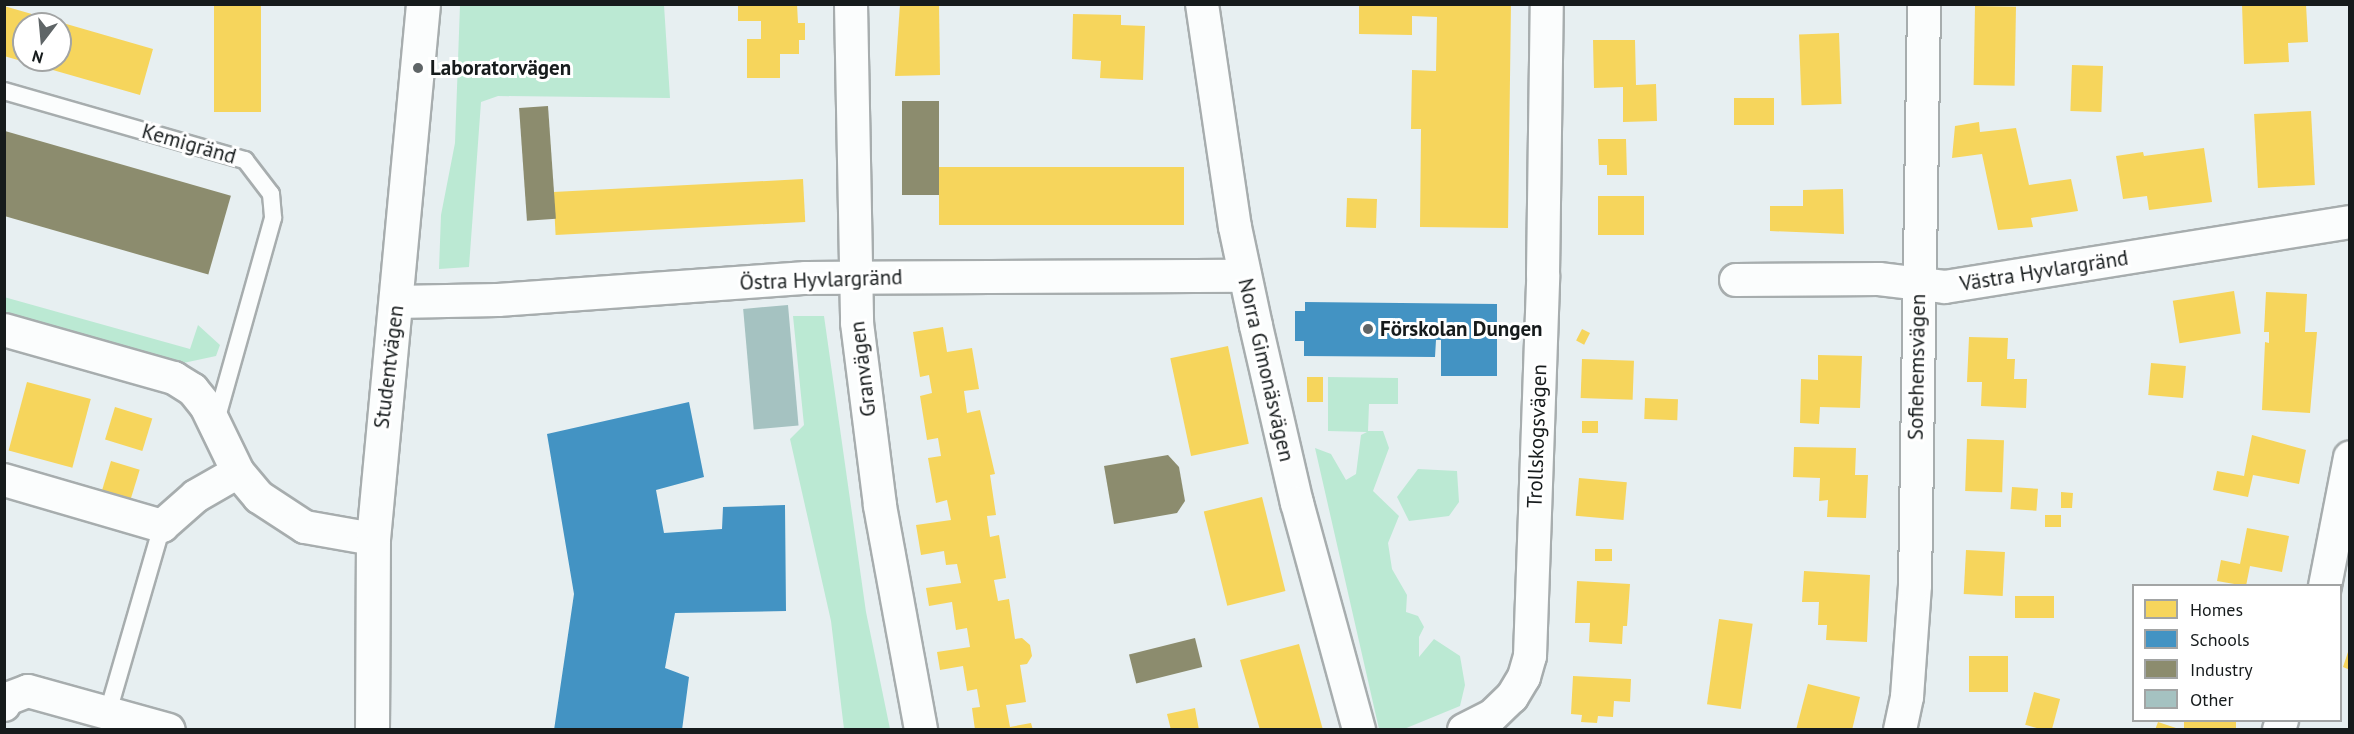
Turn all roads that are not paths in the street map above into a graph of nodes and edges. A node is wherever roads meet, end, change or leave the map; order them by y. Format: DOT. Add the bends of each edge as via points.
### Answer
graph roads {
  1 [pos="423,4"];
  2 [pos="851,4"];
  3 [pos="1202,4"];
  4 [pos="1547,4"];
  5 [pos="1924,4"];
  6 [pos="4,91"];
  7 [pos="2349,222"];
  8 [pos="1245,276"];
  9 [pos="856,277"];
  10 [pos="1736,280"];
  11 [pos="1919,286"];
  12 [pos="396,302"];
  13 [pos="4,330"];
  14 [pos="216,421"];
  15 [pos="2349,457"];
  16 [pos="238,472"];
  17 [pos="4,480"];
  18 [pos="162,526"];
  19 [pos="373,539"];
  20 [pos="2325,584"];
  21 [pos="4,705"];
  22 [pos="108,712"];
  23 [pos="169,729"];
  24 [pos="372,729"];
  25 [pos="921,729"];
  26 [pos="1359,729"];
  27 [pos="1464,729"];
  28 [pos="1900,729"];
  1 -- 12 [label="street, Studentvägen"];
  2 -- 9 [label="street, Granvägen"];
  3 -- 8 [label="street, Norra Gimonäsvägen" via="1212,92"];
  4 -- 27 [label="street, Trollskogsvägen" via="1544,275 1530,656 1512,697 1492,716"];
  5 -- 11 [label="street, Sofiehemsvägen"];
  6 -- 14 [label="lane, Kemigränd" via="246,160 271,194 273,218"];
  7 -- 11 [label="street, Västra Hyvlargränd" via="1945,287"];
  8 -- 9 [label="street, Östra Hyvlargränd"];
  8 -- 26 [label="street, Norra Gimonäsvägen" via="1291,480"];
  9 -- 12 [label="street, Östra Hyvlargränd" via="498,300"];
  9 -- 25 [label="street, Granvägen" via="857,323 880,506"];
  10 -- 11 [label="street, Västra Hyvlargränd" via="1879,279"];
  11 -- 28 [label="street, Sofiehemsvägen" via="1915,585 1912,647"];
  12 -- 19 [label="street, Studentvägen"];
  13 -- 14 [label="street" via="174,378 193,390"];
  14 -- 16 [label="street"];
  15 -- 20 [label="street"];
  16 -- 18 [label="street" via="196,496"];
  16 -- 19 [label="street" via="260,497 305,527"];
  17 -- 18 [label="street"];
  18 -- 22 [label="lane"];
  19 -- 24 [label="street, Studentvägen"];
  21 -- 22 [label="street" via="7,699 28,691"];
  22 -- 23 [label="street"];
}
